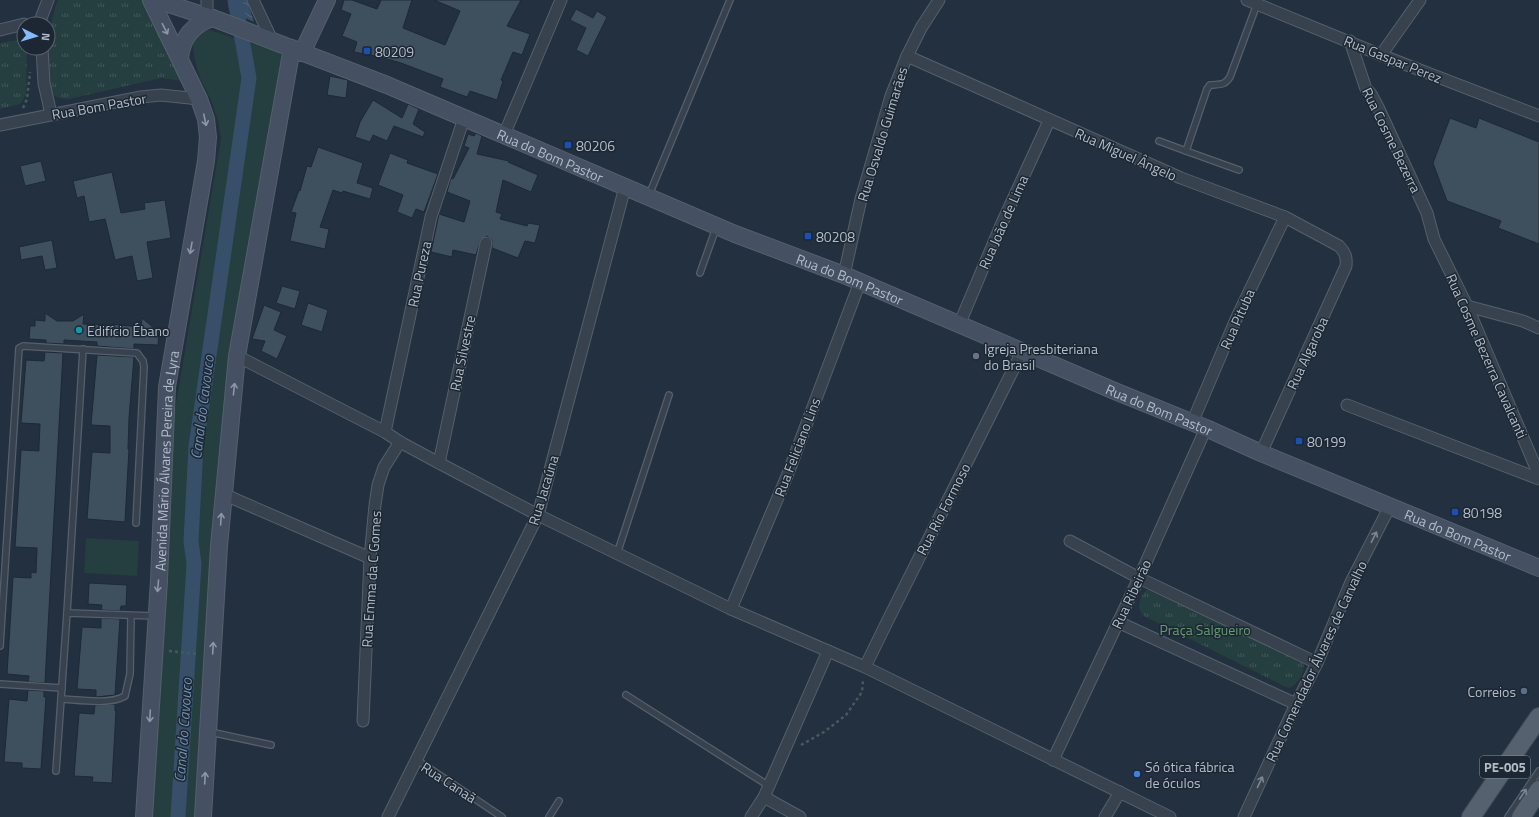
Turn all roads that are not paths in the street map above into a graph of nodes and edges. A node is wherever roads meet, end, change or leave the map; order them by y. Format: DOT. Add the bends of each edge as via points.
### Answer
graph roads {
  1 [pos="48,0"];
  2 [pos="151,0"];
  3 [pos="156,0"];
  4 [pos="207,0"];
  5 [pos="253,0"];
  6 [pos="327,0"];
  7 [pos="561,0"];
  8 [pos="730,0"];
  9 [pos="939,0"];
  10 [pos="1420,0"];
  11 [pos="1252,2"];
  12 [pos="42,16"];
  13 [pos="213,18"];
  14 [pos="16,26"];
  15 [pos="0,30"];
  16 [pos="267,38"];
  17 [pos="1350,41"];
  18 [pos="297,51"];
  19 [pos="1381,55"];
  20 [pos="42,56"];
  21 [pos="907,56"];
  22 [pos="180,58"];
  23 [pos="199,99"];
  24 [pos="52,114"];
  25 [pos="1539,116"];
  26 [pos="464,118"];
  27 [pos="1049,120"];
  28 [pos="0,125"];
  29 [pos="504,135"];
  30 [pos="1159,141"];
  31 [pos="1186,151"];
  32 [pos="1239,170"];
  33 [pos="625,187"];
  34 [pos="648,197"];
  35 [pos="1285,217"];
  36 [pos="717,226"];
  37 [pos="1434,239"];
  38 [pos="486,243"];
  39 [pos="1344,251"];
  40 [pos="700,273"];
  41 [pos="844,276"];
  42 [pos="860,282"];
  43 [pos="1467,306"];
  44 [pos="959,325"];
  45 [pos="1539,328"];
  46 [pos="83,349"];
  47 [pos="1022,352"];
  48 [pos="238,356"];
  49 [pos="669,395"];
  50 [pos="1347,405"];
  51 [pos="1199,425"];
  52 [pos="385,432"];
  53 [pos="400,442"];
  54 [pos="1261,452"];
  55 [pos="439,463"];
  56 [pos="1539,475"];
  57 [pos="1539,479"];
  58 [pos="223,494"];
  59 [pos="1390,506"];
  60 [pos="538,515"];
  61 [pos="136,523"];
  62 [pos="1070,541"];
  63 [pos="617,554"];
  64 [pos="370,558"];
  65 [pos="1539,568"];
  66 [pos="1139,578"];
  67 [pos="731,609"];
  68 [pos="67,613"];
  69 [pos="131,616"];
  70 [pos="156,616"];
  71 [pos="1118,622"];
  72 [pos="0,646"];
  73 [pos="828,652"];
  74 [pos="1316,663"];
  75 [pos="865,668"];
  76 [pos="0,684"];
  77 [pos="62,688"];
  78 [pos="626,695"];
  79 [pos="61,699"];
  80 [pos="1296,704"];
  81 [pos="1539,717"];
  82 [pos="363,721"];
  83 [pos="1539,722"];
  84 [pos="208,731"];
  85 [pos="271,745"];
  86 [pos="416,760"];
  87 [pos="1053,760"];
  88 [pos="56,771"];
  89 [pos="1539,771"];
  90 [pos="769,786"];
  91 [pos="1539,790"];
  92 [pos="1120,792"];
  93 [pos="764,797"];
  94 [pos="559,801"];
  95 [pos="144,817"];
  96 [pos="203,817"];
  97 [pos="388,817"];
  98 [pos="502,817"];
  99 [pos="549,817"];
  100 [pos="751,817"];
  101 [pos="800,817"];
  102 [pos="1105,817"];
  103 [pos="1170,817"];
  104 [pos="1244,817"];
  105 [pos="1471,817"];
  106 [pos="1479,817"];
  107 [pos="1508,817"];
  108 [pos="1521,817"];
  1 -- 12 [label="street"];
  2 -- 22 [label="street, Avenida Mário Álvares Pereira de Lyra, one-way"];
  3 -- 13 [label="street, Rua do Bom Pastor"];
  4 -- 13 [label="street"];
  5 -- 16 [label="street"];
  6 -- 18 [label="street"];
  7 -- 29 [label="street"];
  8 -- 34 [label="lane"];
  9 -- 21 [label="street, Rua Osvaldo Guimarães"];
  10 -- 19 [label="street"];
  11 -- 17 [label="street, Rua Gaspar Perez"];
  11 -- 31 [label="lane" via="1230,77 1221,85 1210,85 1207,89"];
  13 -- 16 [label="street, Rua do Bom Pastor"];
  13 -- 22 [label="street" via="189,32 182,44"];
  14 -- 15 [label="street"];
  16 -- 18 [label="street, Rua do Bom Pastor"];
  17 -- 19 [label="street, Rua Gaspar Perez"];
  17 -- 37 [label="street, Rua Cosme Bezerra" via="1366,89 1378,107 1424,206"];
  18 -- 26 [label="street, Rua do Bom Pastor"];
  18 -- 48 [label="street"];
  19 -- 25 [label="street, Rua Gaspar Perez"];
  20 -- 24 [label="street" via="44,83"];
  21 -- 27 [label="street, Rua Miguel Ângelo"];
  21 -- 41 [label="street, Rua Osvaldo Guimarães" via="891,96 861,199"];
  22 -- 23 [label="street, Avenida Mário Álvares Pereira de Lyra"];
  23 -- 24 [label="street, Rua Bom Pastor" via="161,95"];
  23 -- 70 [label="street, Avenida Mário Álvares Pereira de Lyra, one-way" via="206,119 208,137 167,387"];
  24 -- 28 [label="street, Rua Bom Pastor"];
  26 -- 29 [label="street, Rua do Bom Pastor"];
  26 -- 52 [label="street, Rua Pureza" via="431,217"];
  27 -- 35 [label="street, Rua Miguel Ângelo" via="1181,178"];
  27 -- 44 [label="street, Rua João de Lima"];
  29 -- 33 [label="street, Rua do Bom Pastor"];
  30 -- 31 [label="lane"];
  31 -- 32 [label="lane"];
  33 -- 34 [label="street, Rua do Bom Pastor"];
  33 -- 60 [label="street, Rua Jacaúna"];
  34 -- 36 [label="street, Rua do Bom Pastor"];
  35 -- 39 [label="street, Rua Miguel Ângelo"];
  35 -- 51 [label="street, Rua Pituba" via="1237,318"];
  36 -- 40 [label="lane"];
  36 -- 41 [label="street, Rua do Bom Pastor"];
  37 -- 43 [label="street, Rua Cosme Bezerra Cavalcanti"];
  38 -- 55 [label="street, Rua Silvestre"];
  39 -- 54 [label="street, Rua Algaroba" via="1347,258 1346,266"];
  41 -- 42 [label="street, Rua do Bom Pastor"];
  42 -- 44 [label="street, Rua do Bom Pastor"];
  42 -- 67 [label="street, Rua Feliciano Lins" via="787,476"];
  43 -- 45 [label="street" via="1523,321"];
  43 -- 56 [label="street, Rua Cosme Bezerra Cavalcanti"];
  44 -- 47 [label="street, Rua do Bom Pastor"];
  46 -- 61 [label="lane" via="137,353 143,360"];
  46 -- 68 [label="lane"];
  46 -- 72 [label="lane" via="23,346 19,348"];
  47 -- 51 [label="street, Rua do Bom Pastor"];
  47 -- 75 [label="street, Rua Rio Formoso"];
  48 -- 52 [label="street"];
  58 -- 48 [label="street, one-way"];
  49 -- 63 [label="lane"];
  50 -- 57 [label="street"];
  51 -- 54 [label="street, Rua do Bom Pastor"];
  51 -- 66 [label="street, Rua Ribeirão"];
  52 -- 53 [label="street"];
  53 -- 55 [label="street"];
  53 -- 64 [label="street, Rua Emma da C Gomes" via="384,467 378,485"];
  54 -- 59 [label="street, Rua do Bom Pastor"];
  55 -- 60 [label="street"];
  58 -- 64 [label="street"];
  84 -- 58 [label="street, one-way"];
  59 -- 65 [label="street, Rua do Bom Pastor"];
  74 -- 59 [label="street, Rua Comendador Álvares de Carvalho, one-way" via="1351,582"];
  60 -- 63 [label="street"];
  60 -- 86 [label="street, Rua Jacaúna"];
  62 -- 66 [label="street"];
  63 -- 67 [label="street"];
  64 -- 82 [label="street, Rua Emma da C Gomes"];
  66 -- 71 [label="street, Rua Ribeirão"];
  66 -- 74 [label="street"];
  67 -- 73 [label="street"];
  68 -- 69 [label="lane"];
  68 -- 77 [label="lane"];
  69 -- 70 [label="lane"];
  69 -- 79 [label="lane" via="130,674 125,696 119,700"];
  70 -- 95 [label="street, Avenida Mário Álvares Pereira de Lyra, one-way"];
  71 -- 80 [label="street"];
  71 -- 87 [label="street, Rua Ribeirão"];
  73 -- 75 [label="street"];
  73 -- 90 [label="street"];
  74 -- 80 [label="street, Rua Comendador Álvares de Carvalho"];
  75 -- 87 [label="street"];
  76 -- 77 [label="lane"];
  77 -- 79 [label="lane"];
  78 -- 90 [label="lane"];
  79 -- 88 [label="lane"];
  104 -- 80 [label="street, Rua Comendador Álvares de Carvalho, one-way"];
  81 -- 105 [label="main road, PE-005"];
  83 -- 106 [label="lane"];
  84 -- 85 [label="lane"];
  96 -- 84 [label="street, one-way"];
  86 -- 97 [label="street, Rua Jacaúna"];
  86 -- 98 [label="lane, Rua Canaã"];
  87 -- 92 [label="street"];
  107 -- 89 [label="lane, one-way"];
  90 -- 93 [label="street"];
  91 -- 108 [label="main road, PE-005"];
  92 -- 102 [label="street"];
  92 -- 103 [label="street"];
  93 -- 100 [label="street"];
  93 -- 101 [label="street"];
  94 -- 99 [label="lane"];
}
